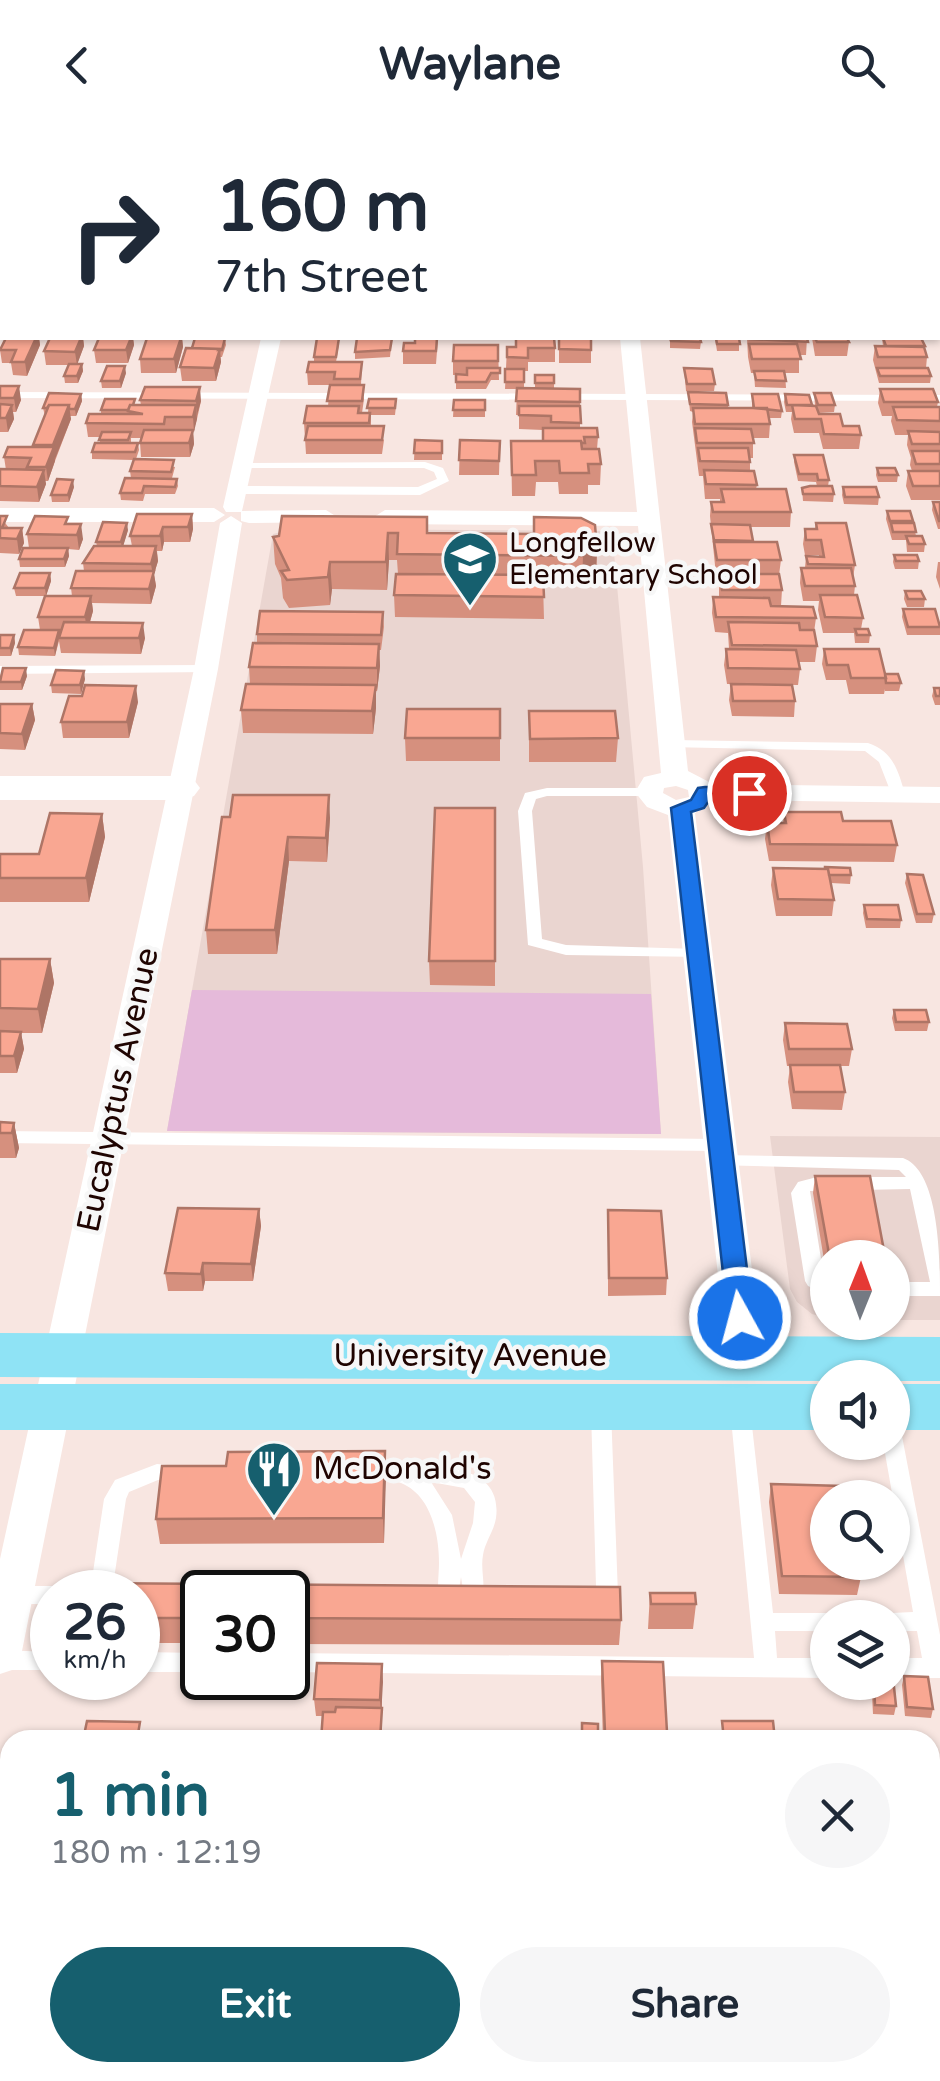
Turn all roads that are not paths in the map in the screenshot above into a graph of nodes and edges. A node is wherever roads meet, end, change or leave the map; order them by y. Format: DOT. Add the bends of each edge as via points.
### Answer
graph roads {
  1 [pos="271,340"];
  2 [pos="630,340"];
  3 [pos="0,395"];
  4 [pos="257,395"];
  5 [pos="636,396"];
  6 [pos="940,398"];
  7 [pos="244,466"];
  8 [pos="234,510"];
  9 [pos="0,515"];
  10 [pos="651,519"];
  11 [pos="206,669"];
  12 [pos="0,670"];
  13 [pos="672,744"];
  14 [pos="0,788"];
  15 [pos="180,788"];
  16 [pos="649,792"];
  17 [pos="687,793"];
  18 [pos="898,794"];
  19 [pos="940,795"];
  20 [pos="697,954"];
  21 [pos="0,1137"];
  22 [pos="108,1138"];
  23 [pos="719,1153"];
  24 [pos="918,1182"];
  25 [pos="810,1252"];
  26 [pos="940,1286"];
  27 [pos="910,1287"];
  28 [pos="0,1355"];
  29 [pos="940,1358"];
  30 [pos="910,1369"];
  31 [pos="810,1378"];
  32 [pos="810,1382"];
  33 [pos="743,1383"];
  34 [pos="39,1390"];
  35 [pos="910,1395"];
  36 [pos="810,1402"];
  37 [pos="940,1407"];
  38 [pos="601,1408"];
  39 [pos="896,1460"];
  40 [pos="197,1472"];
  41 [pos="336,1473"];
  42 [pos="396,1474"];
  43 [pos="105,1570"];
  44 [pos="13,1595"];
  45 [pos="30,1595"];
  46 [pos="569,1595"];
  47 [pos="763,1622"];
  48 [pos="810,1622"];
  49 [pos="910,1622"];
  50 [pos="926,1622"];
  51 [pos="0,1658"];
  52 [pos="30,1660"];
  53 [pos="310,1664"];
  54 [pos="766,1668"];
  55 [pos="810,1668"];
  56 [pos="910,1668"];
  57 [pos="938,1668"];
  1 -- 4 [label="street, Eucalyptus Avenue"];
  2 -- 5 [label="street"];
  3 -- 4 [label="lane"];
  4 -- 5 [label="lane"];
  4 -- 7 [label="street, Eucalyptus Avenue"];
  5 -- 6 [label="lane"];
  5 -- 10 [label="street"];
  7 -- 8 [label="street, Eucalyptus Avenue"];
  7 -- 8 [label="lane" via="425,465 438,470 442,481 420,491"];
  8 -- 9 [label="street"];
  8 -- 10 [label="street"];
  8 -- 11 [label="street, Eucalyptus Avenue"];
  10 -- 13 [label="street"];
  11 -- 12 [label="lane"];
  11 -- 15 [label="street, Eucalyptus Avenue"];
  13 -- 17 [label="street"];
  13 -- 18 [label="lane" via="868,747 882,754"];
  14 -- 15 [label="street"];
  15 -- 22 [label="street, Eucalyptus Avenue"];
  16 -- 17 [label="street" via="654,783"];
  16 -- 20 [label="lane" via="530,796 524,811 534,942 566,950"];
  17 -- 18 [label="street"];
  17 -- 20 [label="street"];
  18 -- 19 [label="street"];
  20 -- 23 [label="street"];
  21 -- 22 [label="lane"];
  22 -- 23 [label="lane"];
  22 -- 34 [label="street, Eucalyptus Avenue"];
  23 -- 24 [label="lane" via="892,1162 911,1169"];
  23 -- 33 [label="street"];
  24 -- 25 [label="lane" via="804,1186"];
  24 -- 26 [label="lane"];
  26 -- 27 [label="lane"];
  28 -- 34 [label="main road, University Avenue"];
  29 -- 30 [label="main road, University Avenue"];
  31 -- 38 [label="main road" via="628,1378 601,1387"];
  32 -- 33 [label="main road, University Avenue"];
  33 -- 34 [label="main road, University Avenue"];
  33 -- 36 [label="main road, University Avenue"];
  33 -- 38 [label="main road, University Avenue"];
  33 -- 47 [label="lane"];
  34 -- 38 [label="main road, University Avenue"];
  34 -- 44 [label="street, Eucalyptus Avenue"];
  35 -- 37 [label="main road, University Avenue"];
  38 -- 46 [label="lane" via="608,1595"];
  39 -- 50 [label="lane"];
  40 -- 43 [label="lane" via="157,1472 122,1486"];
  41 -- 42 [label="lane"];
  42 -- 42 [label="lane" via="423,1490 445,1522 452,1553 440,1596 483,1595 472,1555 486,1517 477,1485 454,1475"];
  44 -- 45 [label="lane"];
  44 -- 51 [label="street, Eucalyptus Avenue"];
  47 -- 48 [label="lane"];
  47 -- 54 [label="lane"];
  49 -- 50 [label="lane"];
  50 -- 57 [label="lane"];
  51 -- 52 [label="lane"];
  53 -- 54 [label="lane"];
  54 -- 55 [label="lane"];
  56 -- 57 [label="lane"];
}
